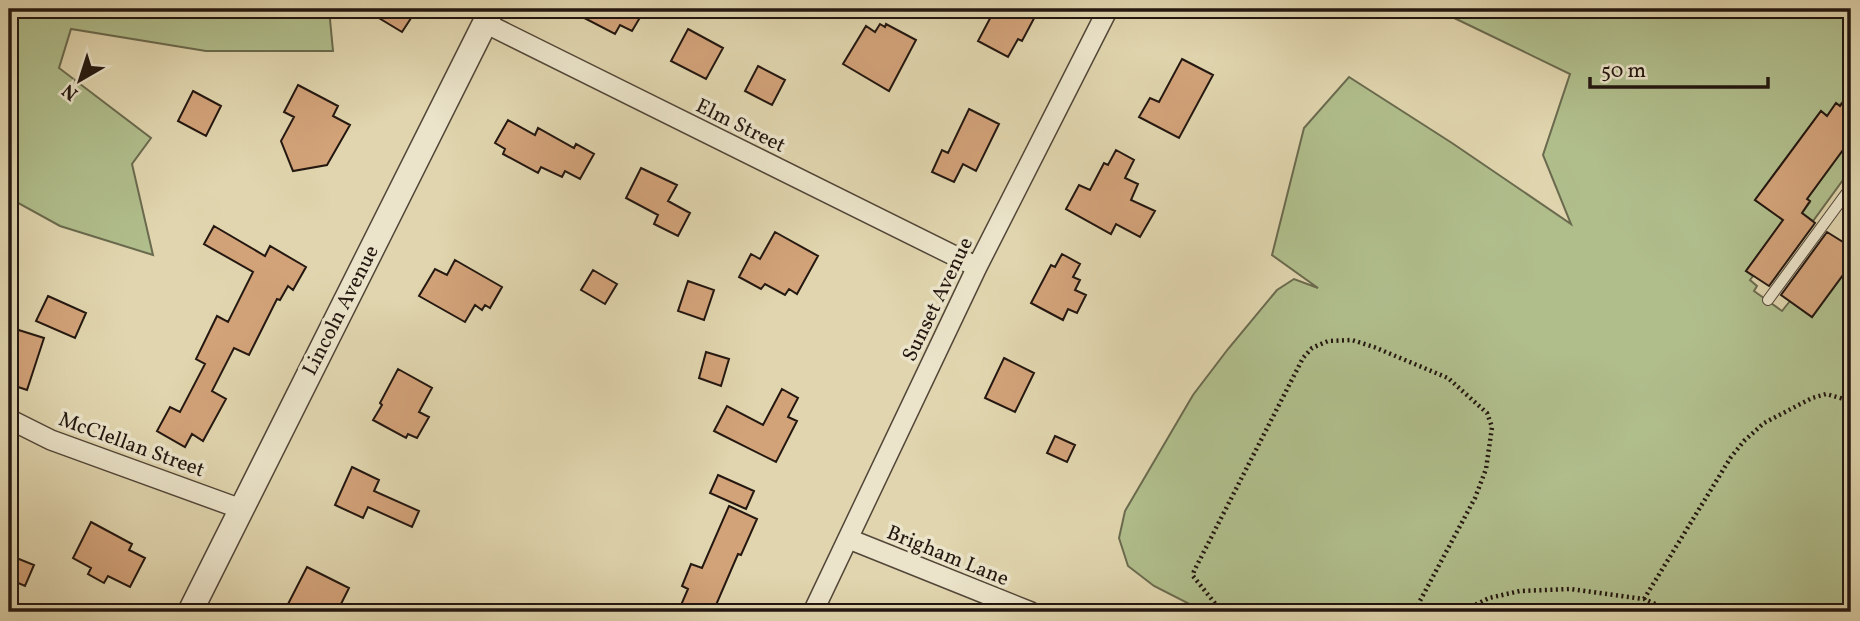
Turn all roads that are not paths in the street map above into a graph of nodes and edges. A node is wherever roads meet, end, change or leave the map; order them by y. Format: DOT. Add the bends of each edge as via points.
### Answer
graph roads {
  1 [pos="1108,9"];
  2 [pos="488,16"];
  3 [pos="1851,187"];
  4 [pos="977,267"];
  5 [pos="1768,300"];
  6 [pos="9,419"];
  7 [pos="241,509"];
  8 [pos="849,539"];
  9 [pos="190,612"];
  10 [pos="813,612"];
  11 [pos="1031,612"];
  1 -- 4 [label="street, Sunset Avenue"];
  2 -- 4 [label="street, Elm Street"];
  2 -- 7 [label="street, Lincoln Avenue"];
  3 -- 5 [label="lane"];
  4 -- 8 [label="street, Sunset Avenue"];
  6 -- 7 [label="street, McClellan Street" via="51,440"];
  7 -- 9 [label="street, Lincoln Avenue"];
  8 -- 10 [label="street, Sunset Avenue"];
  8 -- 11 [label="street, Brigham Lane"];
}
